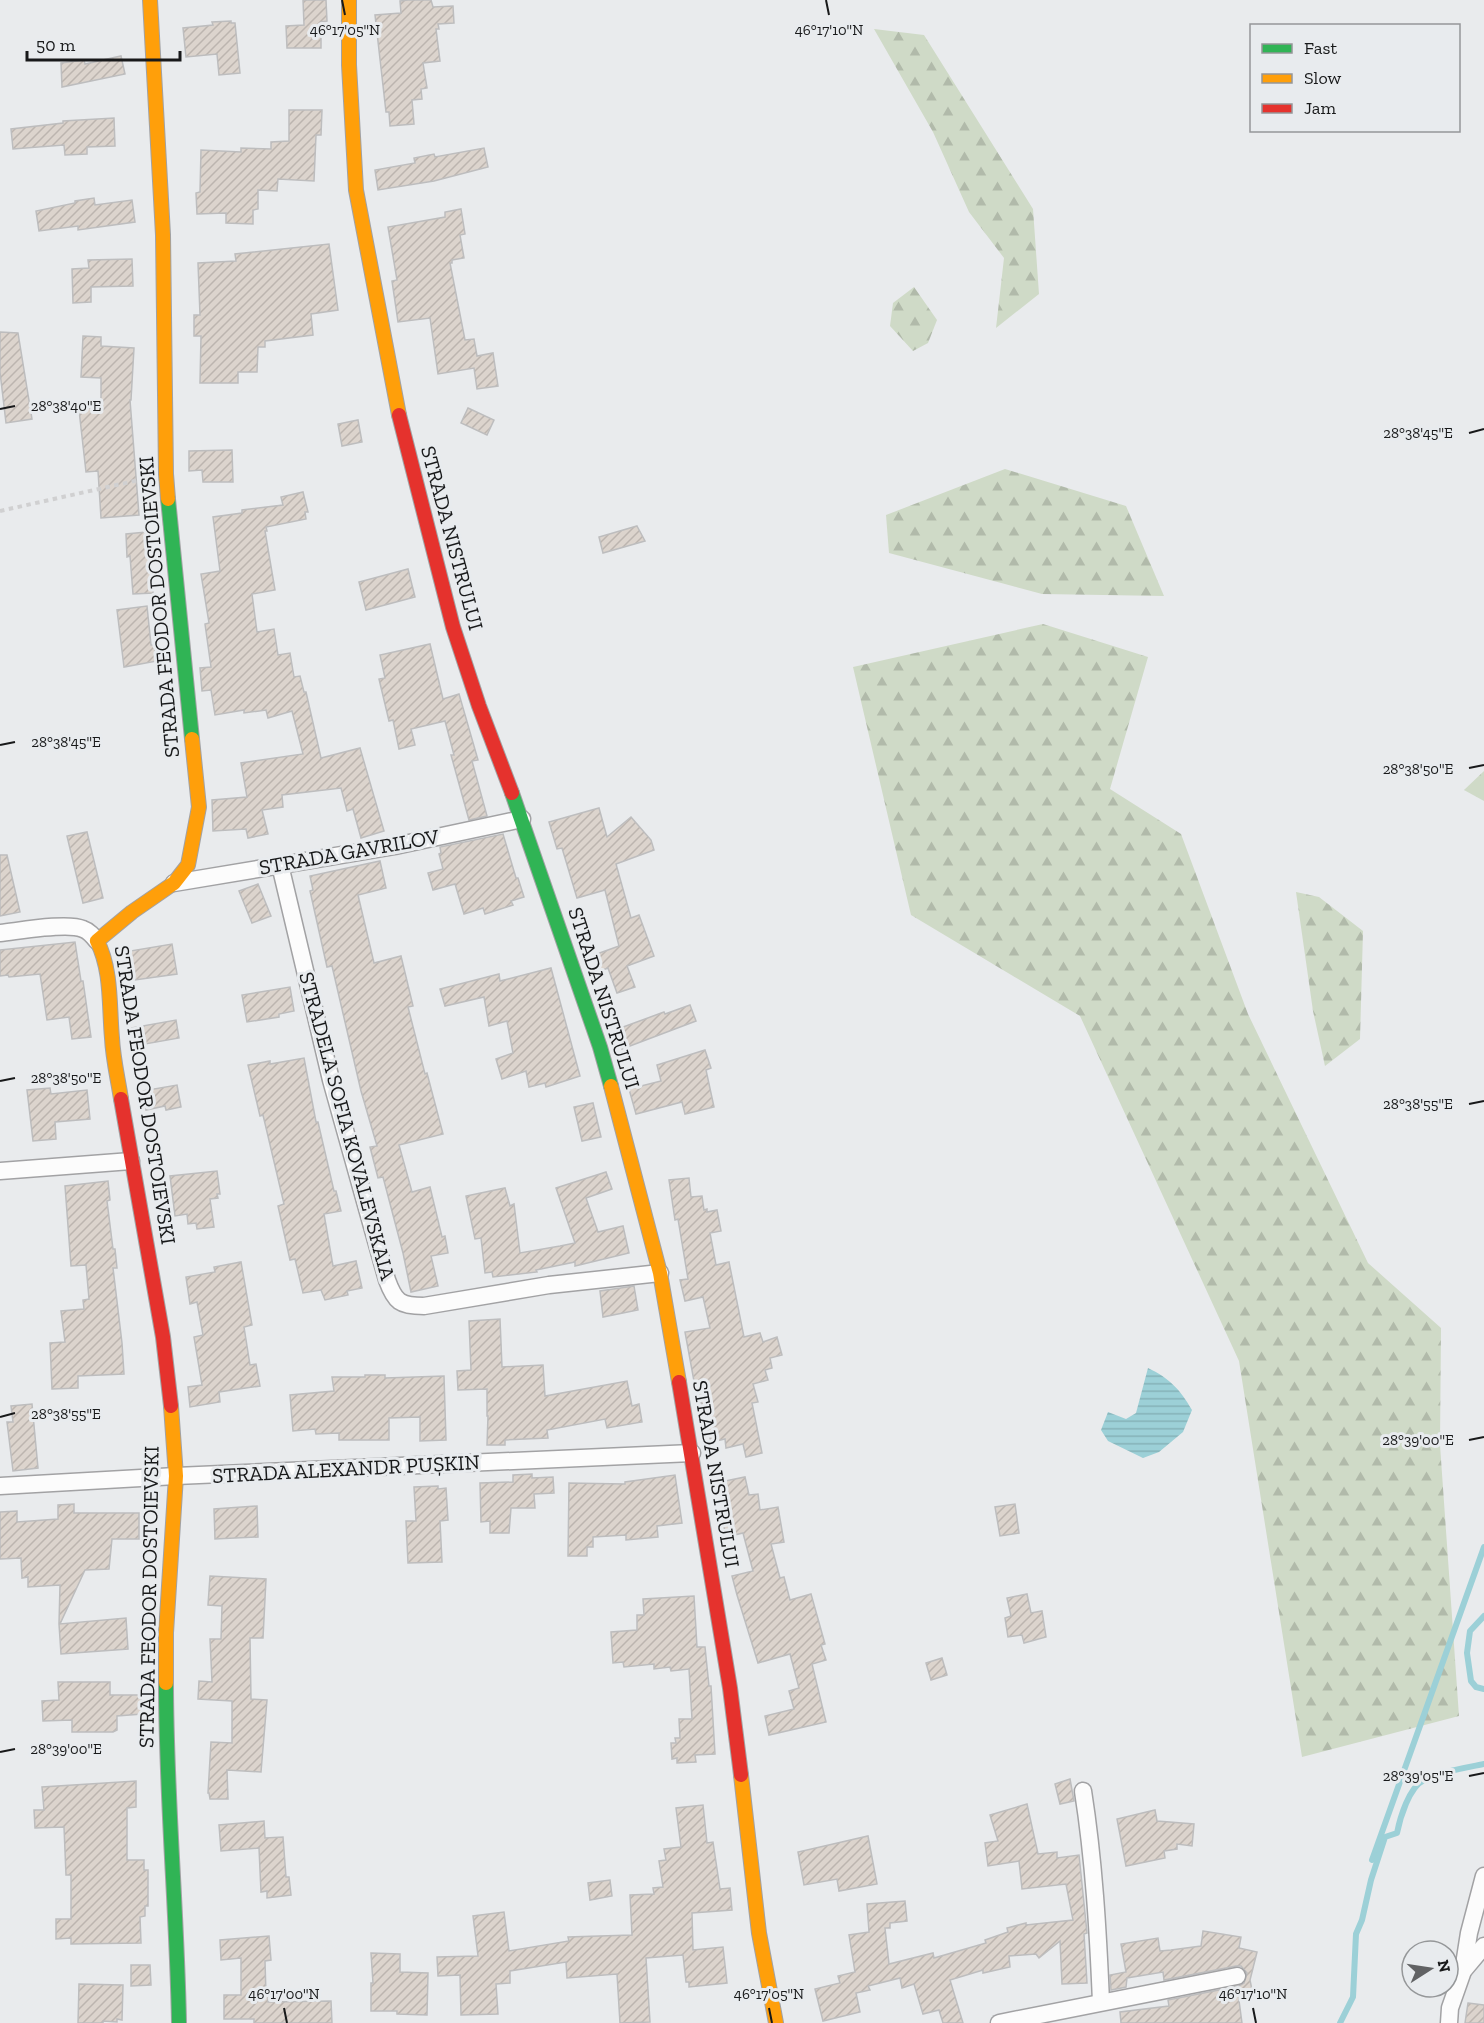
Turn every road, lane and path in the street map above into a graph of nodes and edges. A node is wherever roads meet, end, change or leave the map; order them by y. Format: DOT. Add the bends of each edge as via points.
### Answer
graph roads {
  1 [pos="150,0"];
  2 [pos="349,0"];
  3 [pos="166,474"];
  4 [pos="0,511"];
  5 [pos="522,819"];
  6 [pos="280,865"];
  7 [pos="174,883"];
  8 [pos="0,933"];
  9 [pos="98,941"];
  10 [pos="131,1161"];
  11 [pos="0,1171"];
  12 [pos="660,1273"];
  13 [pos="692,1453"];
  14 [pos="176,1476"];
  15 [pos="0,1486"];
  16 [pos="1083,1791"];
  17 [pos="1484,1876"];
  18 [pos="1484,1946"];
  19 [pos="1463,1971"];
  20 [pos="1237,1976"];
  21 [pos="1101,2002"];
  22 [pos="179,2023"];
  23 [pos="776,2023"];
  24 [pos="999,2023"];
  25 [pos="1449,2023"];
  1 -- 3 [label="street, STRADA FEODOR DOSTOIEVSKI" via="164,235"];
  2 -- 5 [label="street, STRADA NISTRULUI" via="356,190 403,435 453,627"];
  3 -- 4 [label="path"];
  3 -- 7 [label="street, STRADA FEODOR DOSTOIEVSKI" via="199,807 188,865"];
  5 -- 6 [label="street, STRADA GAVRILOV"];
  5 -- 12 [label="street, STRADA NISTRULUI" via="600,1047"];
  6 -- 7 [label="street, STRADA GAVRILOV"];
  6 -- 12 [label="street, STRADELA SOFIA KOVALEVSKAIA" via="331,1080 387,1280 400,1303 424,1306 549,1285"];
  7 -- 9 [label="street, STRADA FEODOR DOSTOIEVSKI"];
  8 -- 9 [label="street" via="82,928"];
  9 -- 10 [label="street, STRADA FEODOR DOSTOIEVSKI" via="107,972 112,1042"];
  10 -- 11 [label="street"];
  10 -- 14 [label="street, STRADA FEODOR DOSTOIEVSKI" via="163,1337"];
  12 -- 13 [label="street, STRADA NISTRULUI"];
  13 -- 14 [label="street, STRADA ALEXANDR PUȘKIN"];
  13 -- 23 [label="street, STRADA NISTRULUI" via="730,1688 759,1933"];
  14 -- 15 [label="street, STRADA ALEXANDR PUȘKIN"];
  14 -- 22 [label="street, STRADA FEODOR DOSTOIEVSKI" via="166,1632 166,1734"];
  16 -- 21 [label="street" via="1097,1906"];
  17 -- 19 [label="street"];
  18 -- 19 [label="street"];
  19 -- 25 [label="street"];
  20 -- 21 [label="street"];
  21 -- 24 [label="street"];
}
